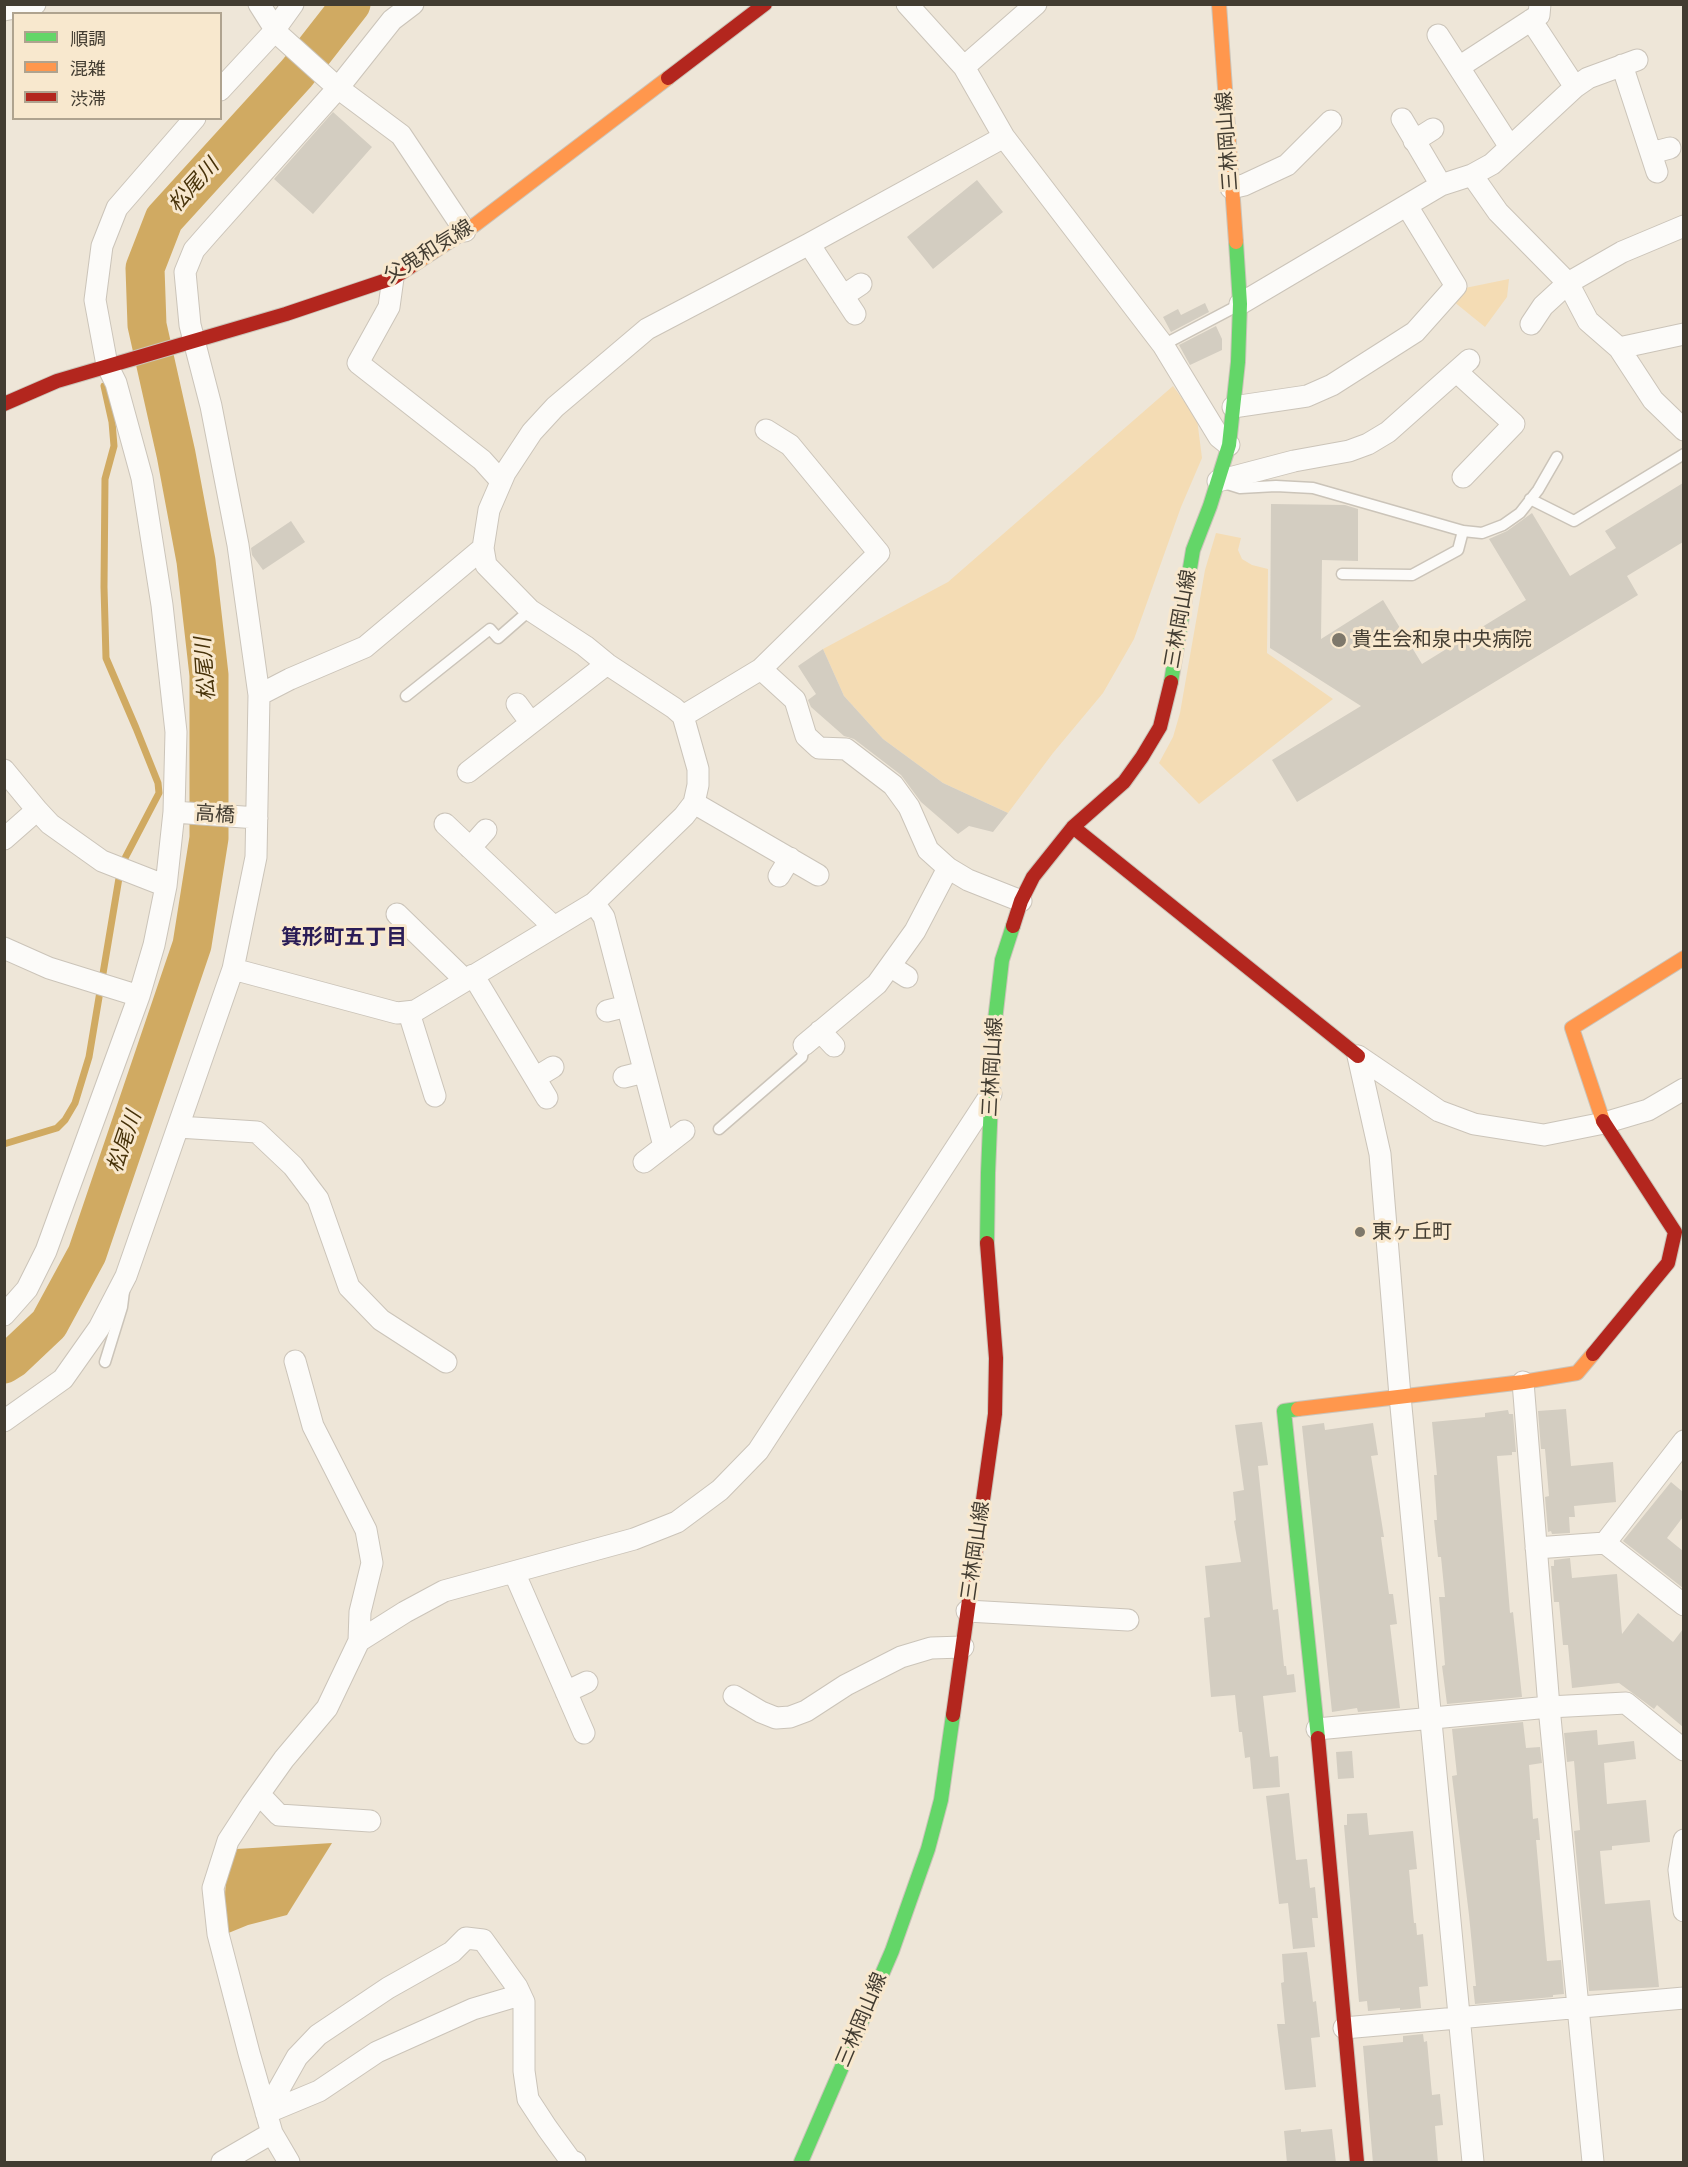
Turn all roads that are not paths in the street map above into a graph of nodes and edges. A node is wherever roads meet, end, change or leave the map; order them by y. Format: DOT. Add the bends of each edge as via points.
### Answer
graph roads {
  1 [pos="35,4"];
  2 [pos="259,4"];
  3 [pos="293,4"];
  4 [pos="413,4"];
  5 [pos="765,4"];
  6 [pos="907,4"];
  7 [pos="1036,4"];
  8 [pos="1219,4"];
  9 [pos="4,10"];
  10 [pos="396,12"];
  11 [pos="1536,13"];
  12 [pos="276,32"];
  13 [pos="1438,35"];
  14 [pos="1459,67"];
  15 [pos="964,68"];
  16 [pos="335,86"];
  17 [pos="1575,87"];
  18 [pos="222,88"];
  19 [pos="1402,119"];
  20 [pos="193,120"];
  21 [pos="1331,122"];
  22 [pos="1433,129"];
  23 [pos="1004,137"];
  24 [pos="1414,141"];
  25 [pos="1510,147"];
  26 [pos="1659,158"];
  27 [pos="1472,175"];
  28 [pos="1441,185"];
  29 [pos="1231,188"];
  30 [pos="1407,206"];
  31 [pos="1683,226"];
  32 [pos="465,231"];
  33 [pos="809,244"];
  34 [pos="393,278"];
  35 [pos="1568,283"];
  36 [pos="861,284"];
  37 [pos="843,296"];
  38 [pos="1240,304"];
  39 [pos="855,314"];
  40 [pos="1531,324"];
  41 [pos="1683,334"];
  42 [pos="190,341"];
  43 [pos="1163,345"];
  44 [pos="1619,348"];
  45 [pos="114,363"];
  46 [pos="4,404"];
  47 [pos="1233,408"];
  48 [pos="766,430"];
  49 [pos="1683,430"];
  50 [pos="1229,445"];
  51 [pos="1683,454"];
  52 [pos="1557,458"];
  53 [pos="1463,477"];
  54 [pos="501,481"];
  55 [pos="1218,481"];
  56 [pos="1530,499"];
  57 [pos="1463,531"];
  58 [pos="483,548"];
  59 [pos="1342,574"];
  60 [pos="530,610"];
  61 [pos="607,664"];
  62 [pos="761,669"];
  63 [pos="259,695"];
  64 [pos="406,696"];
  65 [pos="517,704"];
  66 [pos="683,716"];
  67 [pos="531,723"];
  68 [pos="4,770"];
  69 [pos="468,772"];
  70 [pos="694,802"];
  71 [pos="37,810"];
  72 [pos="177,813"];
  73 [pos="254,818"];
  74 [pos="445,824"];
  75 [pos="1073,827"];
  76 [pos="486,830"];
  77 [pos="4,839"];
  78 [pos="470,848"];
  79 [pos="790,858"];
  80 [pos="948,868"];
  81 [pos="818,875"];
  82 [pos="779,876"];
  83 [pos="166,885"];
  84 [pos="1020,901"];
  85 [pos="594,903"];
  86 [pos="397,914"];
  87 [pos="554,927"];
  88 [pos="4,948"];
  89 [pos="1683,958"];
  90 [pos="233,969"];
  91 [pos="469,978"];
  92 [pos="139,996"];
  93 [pos="409,1013"];
  94 [pos="819,1041"];
  95 [pos="1358,1056"];
  96 [pos="553,1067"];
  97 [pos="535,1078"];
  98 [pos="1683,1089"];
  99 [pos="991,1094"];
  100 [pos="435,1096"];
  101 [pos="547,1098"];
  102 [pos="1604,1123"];
  103 [pos="178,1127"];
  104 [pos="719,1129"];
  105 [pos="684,1131"];
  106 [pos="664,1146"];
  107 [pos="644,1162"];
  108 [pos="1679,1230"];
  109 [pos="126,1276"];
  110 [pos="4,1315"];
  111 [pos="295,1361"];
  112 [pos="105,1362"];
  113 [pos="446,1362"];
  114 [pos="1523,1382"];
  115 [pos="1400,1396"];
  116 [pos="4,1421"];
  117 [pos="1681,1450"];
  118 [pos="1605,1543"];
  119 [pos="1536,1548"];
  120 [pos="514,1572"];
  121 [pos="1683,1605"];
  122 [pos="967,1611"];
  123 [pos="1128,1620"];
  124 [pos="359,1641"];
  125 [pos="963,1647"];
  126 [pos="586,1682"];
  127 [pos="567,1692"];
  128 [pos="734,1696"];
  129 [pos="1550,1707"];
  130 [pos="1431,1719"];
  131 [pos="1317,1729"];
  132 [pos="584,1733"];
  133 [pos="1683,1750"];
  134 [pos="259,1794"];
  135 [pos="370,1821"];
  136 [pos="1683,1840"];
  137 [pos="1683,1911"];
  138 [pos="520,1995"];
  139 [pos="1683,1998"];
  140 [pos="1579,2008"];
  141 [pos="1459,2019"];
  142 [pos="1344,2028"];
  143 [pos="269,2119"];
  144 [pos="222,2163"];
  145 [pos="289,2163"];
  146 [pos="575,2163"];
  147 [pos="801,2163"];
  148 [pos="1357,2163"];
  149 [pos="1473,2163"];
  150 [pos="1593,2163"];
  1 -- 9 [label="street"];
  2 -- 12 [label="street"];
  3 -- 12 [label="street"];
  4 -- 10 [label="street"];
  5 -- 32 [label="main road, 父鬼和気線"];
  6 -- 15 [label="street"];
  7 -- 15 [label="street"];
  8 -- 29 [label="main road, 三林岡山線"];
  10 -- 16 [label="street"];
  11 -- 14 [label="street"];
  11 -- 17 [label="street"];
  12 -- 16 [label="street"];
  12 -- 18 [label="street"];
  13 -- 14 [label="street"];
  14 -- 25 [label="street"];
  15 -- 23 [label="street"];
  16 -- 32 [label="street" via="401,135"];
  16 -- 42 [label="street" via="194,250 185,272"];
  17 -- 25 [label="street"];
  17 -- 26 [label="street" via="1630,62"];
  19 -- 24 [label="street"];
  20 -- 45 [label="street" via="117,208 102,246 95,300"];
  21 -- 29 [label="street" via="1287,165"];
  22 -- 24 [label="street"];
  23 -- 33 [label="street"];
  23 -- 43 [label="street"];
  24 -- 28 [label="street"];
  25 -- 27 [label="street" via="1492,164"];
  27 -- 28 [label="street"];
  27 -- 35 [label="street" via="1498,212"];
  28 -- 30 [label="street"];
  29 -- 38 [label="main road, 三林岡山線"];
  30 -- 38 [label="street"];
  30 -- 47 [label="street" via="1456,286 1415,332 1332,385 1307,396"];
  31 -- 35 [label="street" via="1622,252"];
  32 -- 34 [label="main road, 父鬼和気線"];
  33 -- 37 [label="street"];
  33 -- 54 [label="street" via="647,329 555,406 532,432"];
  34 -- 42 [label="main road, 父鬼和気線"];
  34 -- 54 [label="street" via="389,308 358,363 482,460"];
  35 -- 40 [label="street" via="1543,306"];
  35 -- 44 [label="street" via="1588,321"];
  36 -- 37 [label="street"];
  37 -- 39 [label="street"];
  38 -- 43 [label="lane"];
  38 -- 47 [label="main road, 三林岡山線"];
  41 -- 44 [label="street"];
  42 -- 45 [label="main road, 父鬼和気線"];
  42 -- 63 [label="street" via="212,406 238,545"];
  43 -- 50 [label="street" via="1219,437"];
  44 -- 49 [label="street" via="1653,400"];
  45 -- 46 [label="main road, 父鬼和気線" via="57,381"];
  45 -- 72 [label="street" via="142,478 162,605 176,732"];
  47 -- 50 [label="main road, 三林岡山線"];
  48 -- 62 [label="street" via="790,445 879,553"];
  50 -- 55 [label="main road, 三林岡山線"];
  51 -- 56 [label="lane" via="1574,521"];
  52 -- 56 [label="lane"];
  53 -- 55 [label="street" via="1514,424 1463,366 1388,432 1368,444"];
  54 -- 58 [label="street" via="489,510"];
  55 -- 57 [label="lane" via="1240,488 1314,488"];
  55 -- 75 [label="main road, 三林岡山線" via="1193,550 1160,727 1124,782"];
  56 -- 57 [label="lane" via="1521,513 1503,525 1482,533"];
  57 -- 59 [label="lane" via="1458,550 1412,575"];
  58 -- 60 [label="street" via="486,566"];
  58 -- 63 [label="street" via="365,647"];
  60 -- 61 [label="street"];
  60 -- 64 [label="lane" via="498,638 490,629"];
  61 -- 66 [label="street"];
  61 -- 67 [label="street"];
  62 -- 66 [label="street"];
  62 -- 80 [label="street" via="795,700 806,736 819,748 846,749 892,785 909,807 928,849"];
  63 -- 73 [label="street"];
  65 -- 67 [label="street"];
  66 -- 70 [label="street" via="698,769"];
  67 -- 69 [label="street"];
  68 -- 71 [label="street"];
  70 -- 79 [label="street"];
  70 -- 85 [label="street"];
  71 -- 77 [label="street"];
  71 -- 83 [label="street" via="102,861"];
  72 -- 73 [label="street, 高橋"];
  72 -- 83 [label="street"];
  73 -- 90 [label="street" via="256,857"];
  74 -- 78 [label="street"];
  75 -- 84 [label="main road, 三林岡山線"];
  75 -- 95 [label="main road"];
  76 -- 78 [label="street"];
  78 -- 87 [label="street"];
  79 -- 81 [label="street"];
  79 -- 82 [label="street"];
  80 -- 84 [label="street"];
  80 -- 94 [label="street" via="898,971 877,984"];
  83 -- 92 [label="street"];
  84 -- 99 [label="main road, 三林岡山線" via="1002,960"];
  85 -- 87 [label="street"];
  85 -- 106 [label="street" via="604,917 617,1009 634,1074"];
  86 -- 91 [label="street"];
  87 -- 91 [label="street"];
  88 -- 92 [label="street" via="49,968"];
  89 -- 102 [label="main road" via="1572,1028"];
  90 -- 93 [label="street"];
  90 -- 103 [label="street"];
  91 -- 93 [label="street"];
  91 -- 97 [label="street"];
  92 -- 110 [label="street" via="46,1251 27,1289"];
  93 -- 100 [label="street"];
  94 -- 104 [label="lane"];
  95 -- 102 [label="street" via="1439,1112 1474,1124 1544,1135"];
  95 -- 115 [label="street" via="1380,1154"];
  96 -- 97 [label="street"];
  97 -- 101 [label="street"];
  98 -- 102 [label="street" via="1648,1110"];
  99 -- 120 [label="street" via="758,1451 720,1490 677,1522 634,1539"];
  99 -- 122 [label="main road, 三林岡山線" via="987,1238 996,1358 995,1414"];
  102 -- 108 [label="main road"];
  103 -- 109 [label="street"];
  103 -- 113 [label="street" via="257,1132 293,1166 318,1200 349,1287 381,1320"];
  105 -- 106 [label="street"];
  106 -- 107 [label="street"];
  108 -- 114 [label="main road" via="1668,1263 1577,1373"];
  109 -- 112 [label="lane" via="122,1307"];
  109 -- 116 [label="street" via="99,1329 63,1379"];
  111 -- 124 [label="street" via="313,1426 366,1530 372,1563 360,1612"];
  114 -- 115 [label="main road"];
  114 -- 119 [label="street"];
  115 -- 130 [label="street"];
  115 -- 131 [label="main road" via="1284,1411"];
  117 -- 118 [label="street"];
  118 -- 119 [label="street"];
  118 -- 121 [label="street"];
  119 -- 129 [label="street"];
  120 -- 124 [label="street" via="444,1591"];
  120 -- 127 [label="street"];
  122 -- 123 [label="street"];
  122 -- 125 [label="main road, 三林岡山線"];
  124 -- 134 [label="street" via="327,1708"];
  125 -- 128 [label="street" via="931,1648 901,1657 790,1718 776,1718"];
  125 -- 147 [label="main road, 三林岡山線" via="941,1800 928,1849 892,1951"];
  126 -- 127 [label="street"];
  127 -- 132 [label="street"];
  129 -- 130 [label="street"];
  129 -- 133 [label="street" via="1626,1702"];
  129 -- 140 [label="street"];
  130 -- 131 [label="street"];
  130 -- 141 [label="street"];
  131 -- 142 [label="main road"];
  134 -- 135 [label="street" via="279,1815"];
  134 -- 143 [label="street" via="228,1841 213,1888 218,1934"];
  136 -- 137 [label="street" via="1679,1870"];
  138 -- 143 [label="street" via="473,2009 377,2052 320,2091"];
  138 -- 143 [label="street" via="483,1940 466,1938 452,1952 388,1988 318,2035 297,2057 279,2089"];
  138 -- 146 [label="street" via="524,2002 528,2099"];
  139 -- 140 [label="street"];
  140 -- 141 [label="street"];
  140 -- 150 [label="street"];
  141 -- 142 [label="street"];
  141 -- 149 [label="street"];
  142 -- 148 [label="main road"];
  143 -- 144 [label="street"];
  143 -- 145 [label="street"];
}
